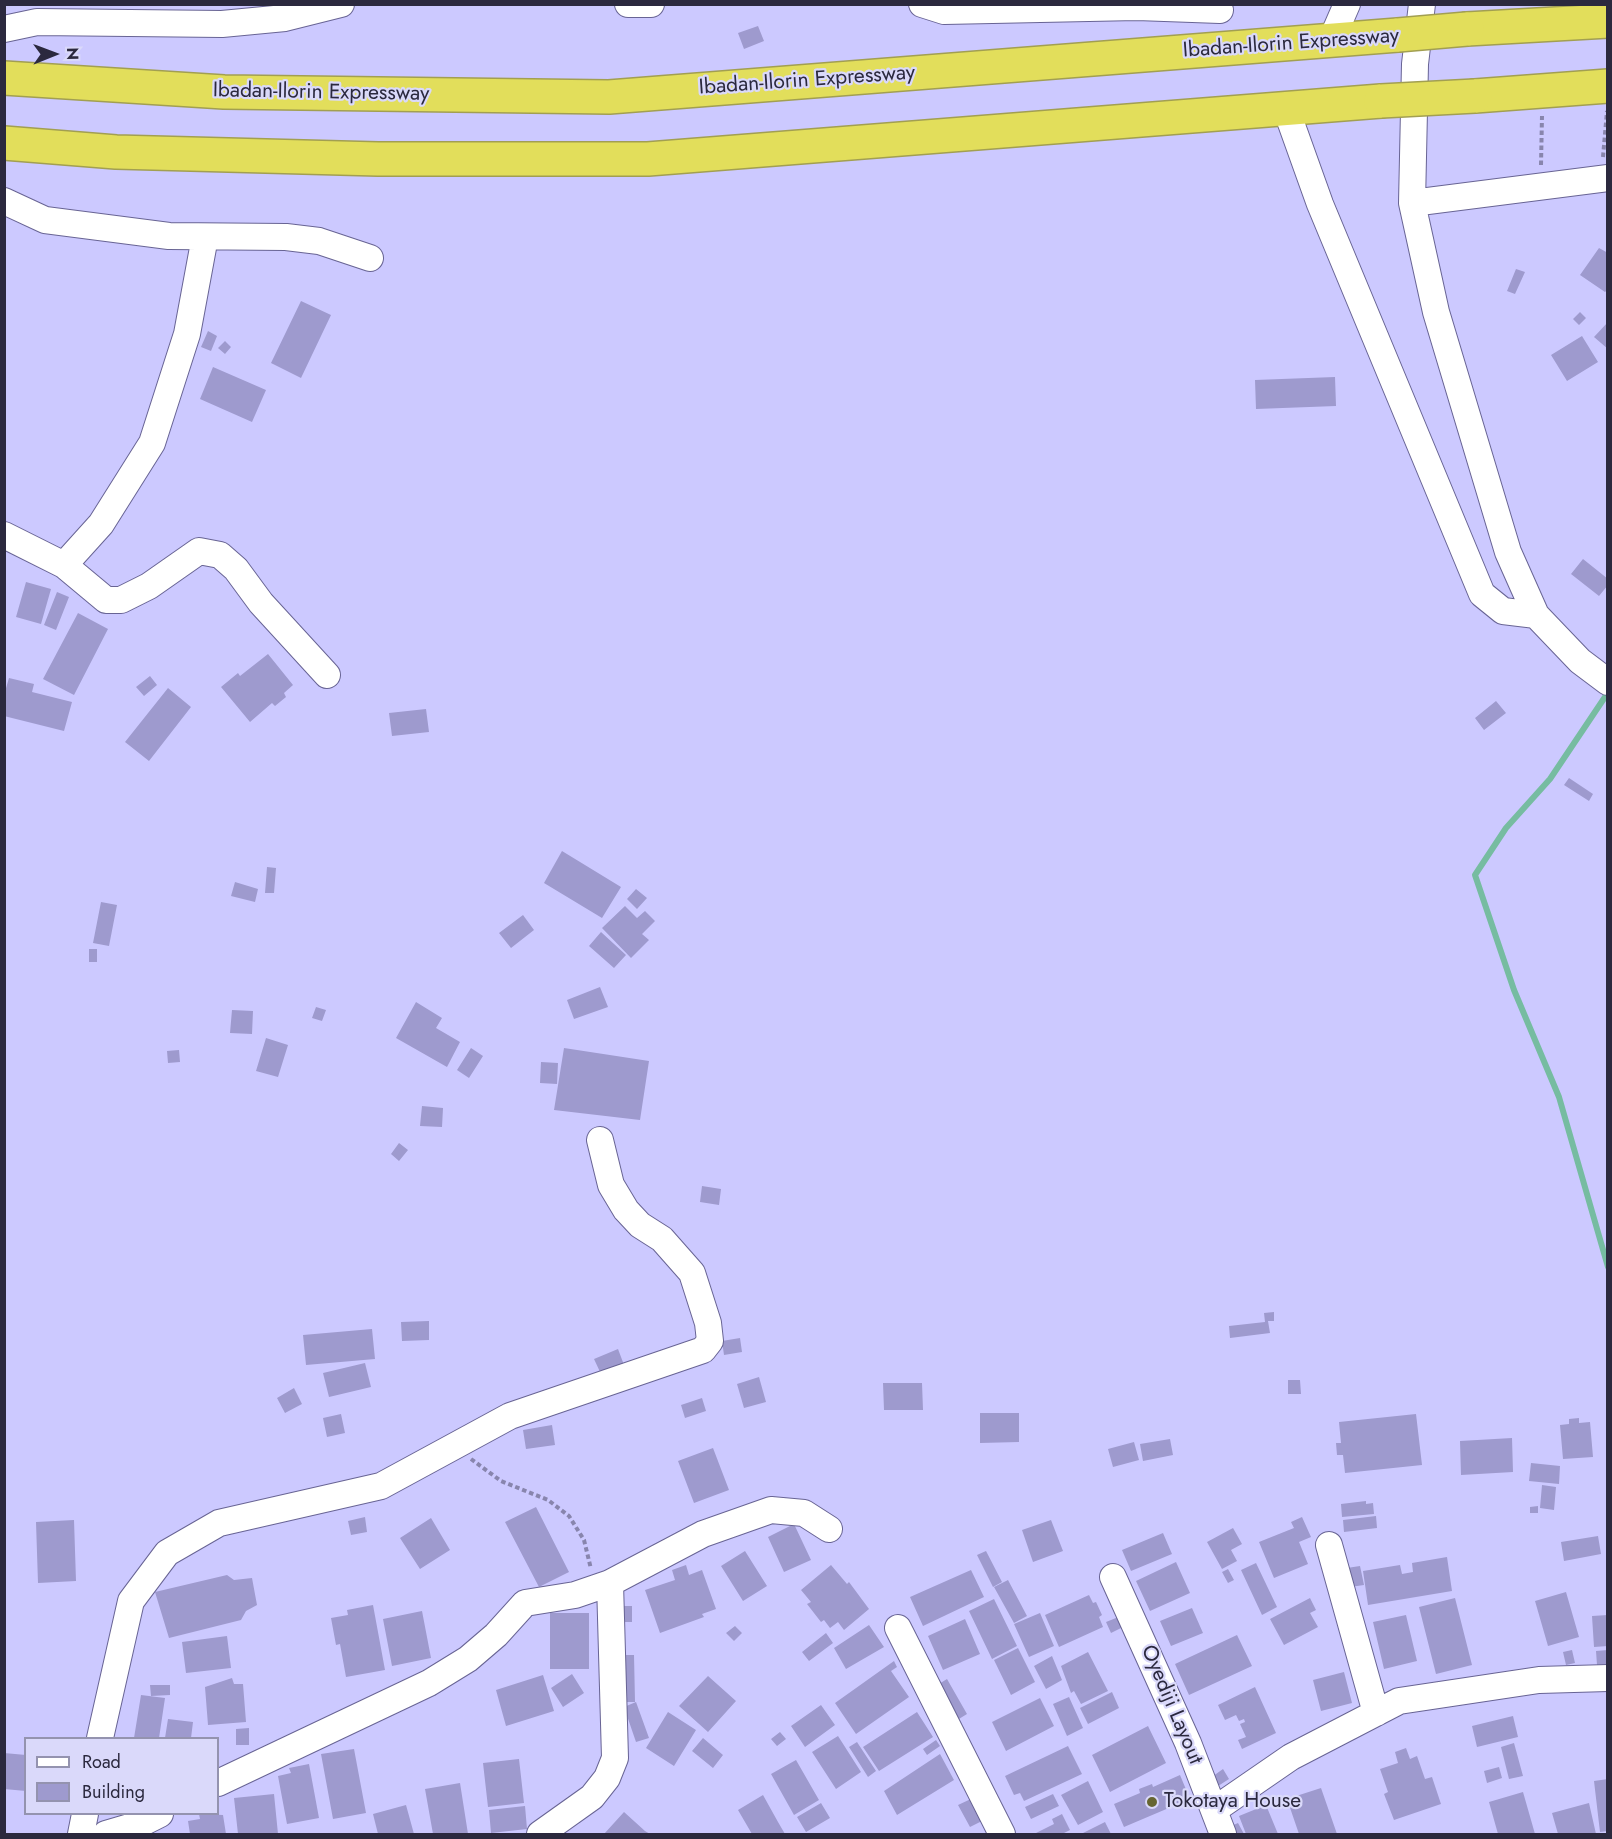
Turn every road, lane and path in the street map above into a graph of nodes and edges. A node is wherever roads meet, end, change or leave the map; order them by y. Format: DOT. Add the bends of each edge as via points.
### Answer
graph roads {
  1 [pos="10,4"];
  2 [pos="341,4"];
  3 [pos="628,4"];
  4 [pos="651,4"];
  5 [pos="922,4"];
  6 [pos="1347,4"];
  7 [pos="1422,4"];
  8 [pos="1138,6"];
  9 [pos="1220,10"];
  10 [pos="1545,15"];
  11 [pos="4,19"];
  12 [pos="1608,21"];
  13 [pos="4,29"];
  14 [pos="1331,41"];
  15 [pos="4,78"];
  16 [pos="1608,86"];
  17 [pos="1543,91"];
  18 [pos="1286,109"];
  19 [pos="1608,110"];
  20 [pos="4,143"];
  21 [pos="1604,179"];
  22 [pos="1541,187"];
  23 [pos="4,201"];
  24 [pos="1412,202"];
  25 [pos="205,237"];
  26 [pos="370,258"];
  27 [pos="4,535"];
  28 [pos="64,565"];
  29 [pos="1536,615"];
  30 [pos="327,675"];
  31 [pos="1608,682"];
  32 [pos="600,1140"];
  33 [pos="454,1446"];
  34 [pos="830,1529"];
  35 [pos="1329,1545"];
  36 [pos="1113,1577"];
  37 [pos="603,1586"];
  38 [pos="898,1628"];
  39 [pos="1608,1678"];
  40 [pos="1376,1713"];
  41 [pos="100,1737"];
  42 [pos="219,1783"];
  43 [pos="1214,1810"];
  44 [pos="85,1815"];
  45 [pos="158,1815"];
  46 [pos="81,1834"];
  47 [pos="106,1834"];
  48 [pos="540,1834"];
  49 [pos="1002,1834"];
  50 [pos="1223,1834"];
  1 -- 11 [label="street"];
  2 -- 13 [label="street" via="285,18 222,24 37,22"];
  3 -- 4 [label="street"];
  5 -- 8 [label="street" via="944,11"];
  6 -- 14 [label="street"];
  7 -- 24 [label="street"];
  8 -- 9 [label="street"];
  10 -- 12 [label="highway, Ibadan-Ilorin Expressway"];
  10 -- 14 [label="highway, Ibadan-Ilorin Expressway, bridge" via="1467,29"];
  14 -- 15 [label="highway, Ibadan-Ilorin Expressway" via="609,97 224,92"];
  16 -- 17 [label="highway"];
  17 -- 18 [label="highway, bridge"];
  17 -- 22 [label="path"];
  18 -- 20 [label="highway" via="648,159 378,159 116,152"];
  18 -- 29 [label="street" via="1320,204 1482,594 1503,611"];
  19 -- 21 [label="path"];
  21 -- 22 [label="street"];
  22 -- 24 [label="street"];
  23 -- 25 [label="street" via="45,220"];
  24 -- 29 [label="street" via="1436,312 1508,552"];
  25 -- 26 [label="street" via="319,241"];
  25 -- 28 [label="street" via="187,334 152,443 101,524"];
  27 -- 28 [label="street"];
  28 -- 30 [label="street" via="106,600 121,600 149,586 199,551 220,555 236,568 261,603"];
  29 -- 31 [label="street" via="1580,661"];
  32 -- 33 [label="street" via="611,1185 626,1210 662,1239 692,1273 710,1341 703,1350 680,1359 510,1416"];
  33 -- 37 [label="path" via="501,1481 548,1500 569,1516 584,1540"];
  33 -- 41 [label="street" via="381,1486 219,1523 167,1553 131,1601"];
  34 -- 37 [label="street" via="804,1513 771,1510 703,1534"];
  35 -- 40 [label="street"];
  36 -- 43 [label="street, Oyediji Layout"];
  37 -- 42 [label="street" via="525,1603 468,1659 429,1683"];
  37 -- 48 [label="street" via="615,1758 607,1778 592,1797"];
  38 -- 49 [label="street"];
  39 -- 40 [label="street" via="1539,1680 1399,1701"];
  40 -- 43 [label="street" via="1291,1757"];
  43 -- 50 [label="street, Oyediji Layout"];
  44 -- 46 [label="street"];
  45 -- 47 [label="street"];
}
